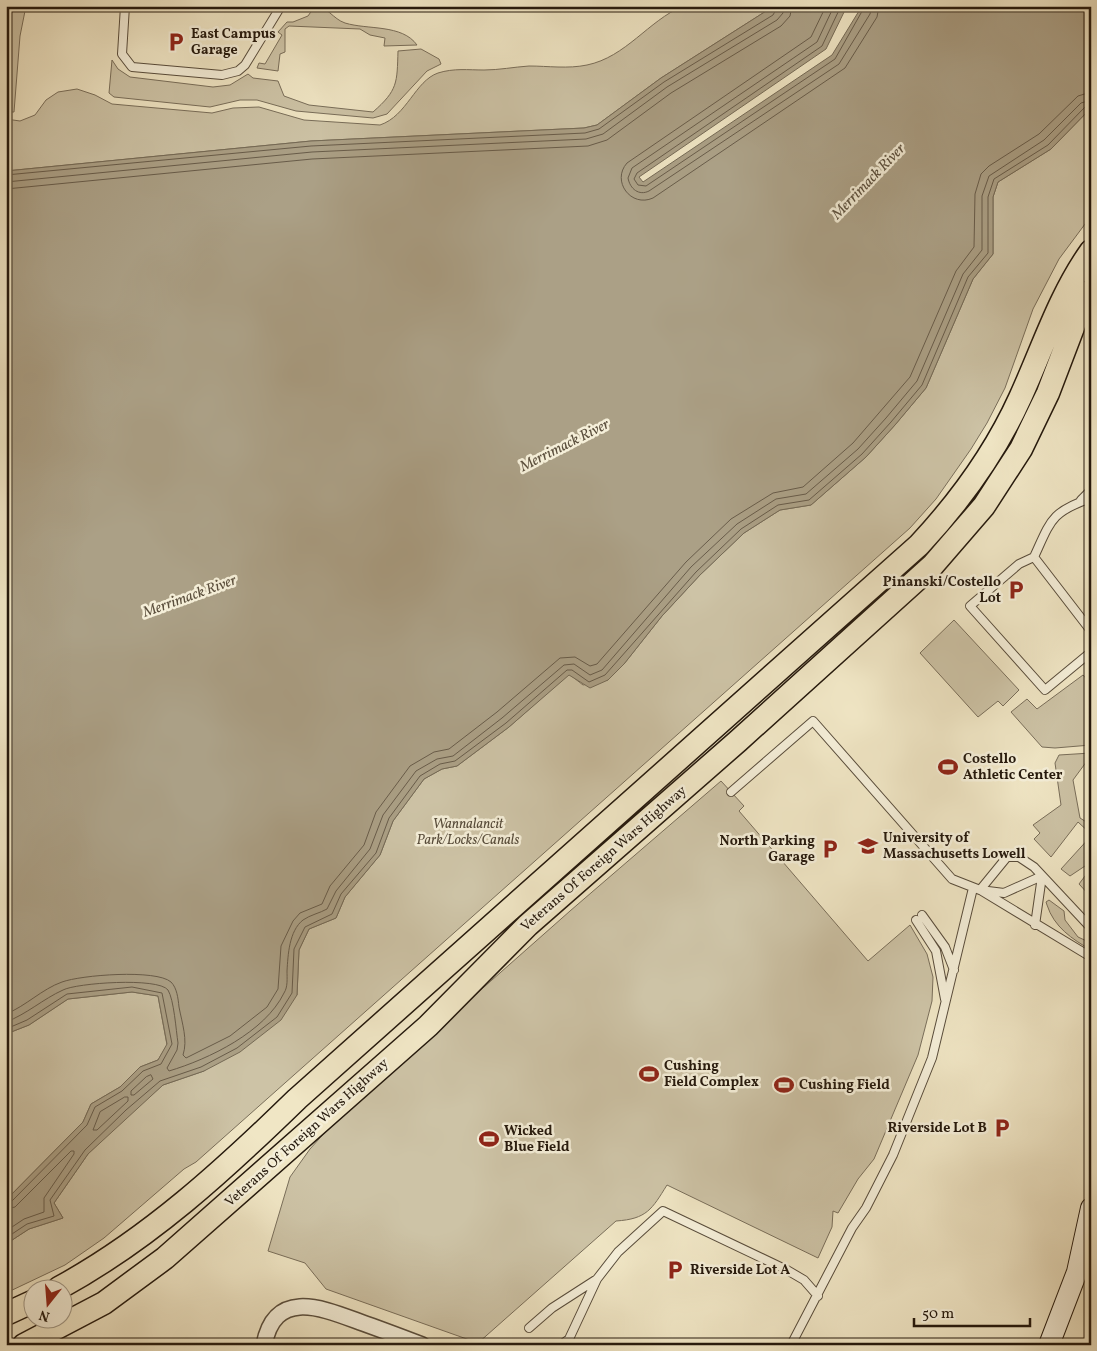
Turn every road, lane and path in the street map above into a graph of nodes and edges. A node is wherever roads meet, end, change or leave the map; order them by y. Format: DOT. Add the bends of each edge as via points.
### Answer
graph roads {
  1 [pos="125,6"];
  2 [pos="281,6"];
  3 [pos="1091,251"];
  4 [pos="1091,291"];
  5 [pos="1091,490"];
  6 [pos="1091,498"];
  7 [pos="1078,503"];
  8 [pos="1034,557"];
  9 [pos="1091,631"];
  10 [pos="1091,652"];
  11 [pos="731,792"];
  12 [pos="1042,876"];
  13 [pos="977,889"];
  14 [pos="1035,925"];
  15 [pos="1091,928"];
  16 [pos="1091,957"];
  17 [pos="954,970"];
  18 [pos="945,1000"];
  19 [pos="1090,1214"];
  20 [pos="597,1279"];
  21 [pos="72,1280"];
  22 [pos="818,1296"];
  23 [pos="22,1307"];
  24 [pos="6,1314"];
  25 [pos="528,1328"];
  26 [pos="570,1342"];
  27 [pos="24,1345"];
  28 [pos="264,1345"];
  29 [pos="422,1345"];
  30 [pos="561,1345"];
  31 [pos="791,1345"];
  32 [pos="1048,1345"];
  1 -- 2 [label="lane" via="122,54 132,67 222,75 238,71 246,64"];
  3 -- 21 [label="main road, Veterans Of Foreign Wars Highway" via="1061,301 1001,436 966,490 919,545 297,1100 225,1169 119,1252"];
  4 -- 27 [label="main road, Veterans Of Foreign Wars Highway" via="1066,340 1037,417 1014,461 974,518 933,564 528,925 428,1026 165,1258 104,1303"];
  5 -- 7 [label="lane"];
  6 -- 7 [label="lane"];
  7 -- 8 [label="lane" via="1066,506 1050,522"];
  8 -- 9 [label="lane"];
  8 -- 10 [label="lane" via="1019,564 970,606 1045,690"];
  11 -- 13 [label="lane" via="813,720 952,879"];
  12 -- 13 [label="lane" via="1004,893"];
  12 -- 13 [label="lane" via="1019,857 1007,857"];
  12 -- 14 [label="lane"];
  12 -- 15 [label="lane"];
  13 -- 14 [label="lane"];
  13 -- 17 [label="lane"];
  14 -- 16 [label="lane"];
  17 -- 18 [label="lane"];
  17 -- 18 [label="lane" via="944,947 919,918 936,951"];
  18 -- 22 [label="lane" via="932,1058 893,1154"];
  19 -- 32 [label="main road" via="1077,1272"];
  20 -- 22 [label="lane" via="618,1252 664,1211 787,1270 804,1280"];
  20 -- 25 [label="lane"];
  20 -- 26 [label="lane"];
  22 -- 31 [label="lane"];
  23 -- 24 [label="main road"];
  26 -- 30 [label="lane"];
  28 -- 29 [label="street" via="267,1331 275,1319 289,1309 310,1305"];
}
